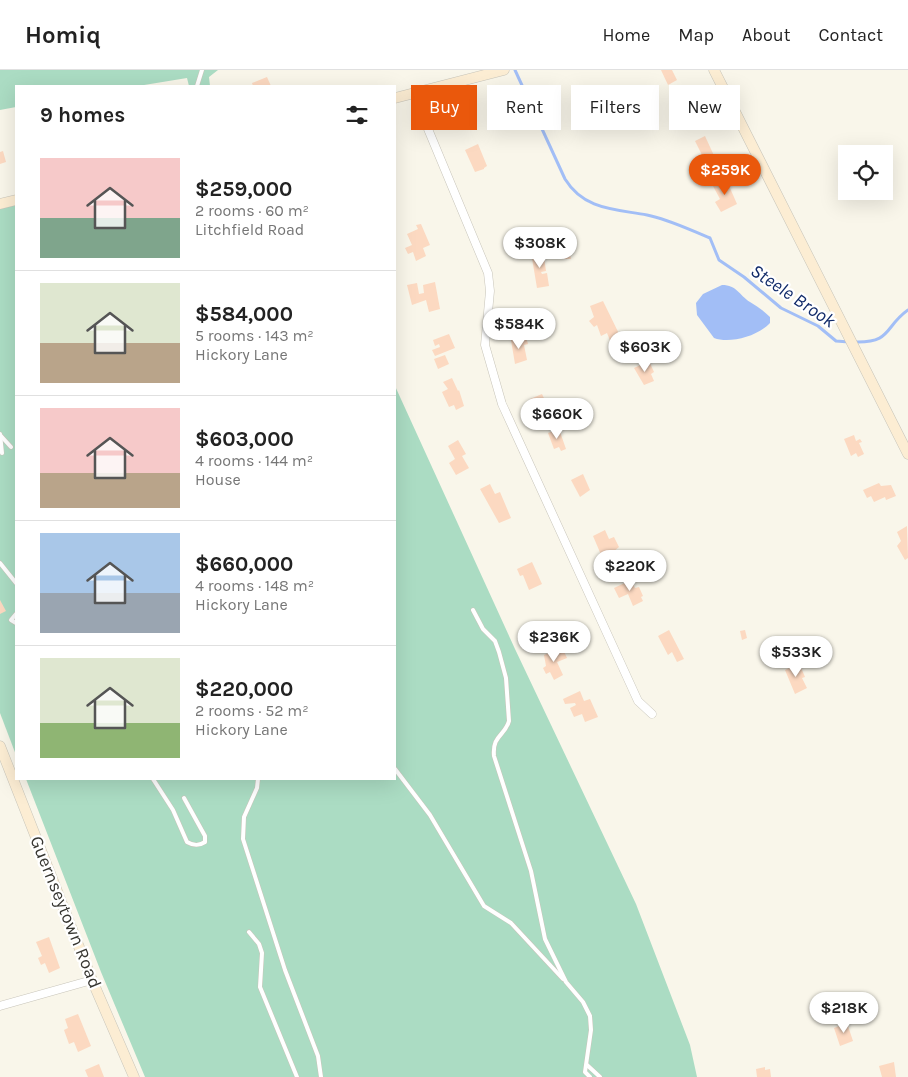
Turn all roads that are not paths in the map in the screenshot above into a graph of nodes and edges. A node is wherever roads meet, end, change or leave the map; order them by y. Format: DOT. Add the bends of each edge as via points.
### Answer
graph roads {
  1 [pos="202,70"];
  2 [pos="504,70"];
  3 [pos="714,70"];
  4 [pos="197,85"];
  5 [pos="445,85"];
  6 [pos="411,94"];
  7 [pos="396,98"];
  8 [pos="428,130"];
  9 [pos="15,200"];
  10 [pos="0,204"];
  11 [pos="0,434"];
  12 [pos="11,448"];
  13 [pos="2,454"];
  14 [pos="908,454"];
  15 [pos="0,563"];
  16 [pos="15,582"];
  17 [pos="473,610"];
  18 [pos="652,714"];
  19 [pos="0,746"];
  20 [pos="396,770"];
  21 [pos="154,780"];
  22 [pos="258,780"];
  23 [pos="184,798"];
  24 [pos="249,932"];
  25 [pos="92,980"];
  26 [pos="566,982"];
  27 [pos="0,1006"];
  28 [pos="588,1065"];
  29 [pos="134,1077"];
  30 [pos="297,1077"];
  31 [pos="321,1077"];
  32 [pos="590,1077"];
  33 [pos="600,1077"];
  1 -- 4 [label="lane"];
  2 -- 5 [label="street"];
  3 -- 14 [label="street"];
  6 -- 7 [label="street"];
  8 -- 18 [label="street" via="488,273 490,292 485,345 502,404 638,701"];
  9 -- 10 [label="street"];
  11 -- 12 [label="lane"];
  11 -- 13 [label="lane"];
  15 -- 16 [label="lane"];
  17 -- 26 [label="lane" via="483,629 495,641 503,664 509,725 496,737 494,756 531,871 545,939"];
  19 -- 25 [label="street, Guernseytown Road"];
  20 -- 26 [label="lane" via="430,815 484,906 511,923"];
  21 -- 23 [label="lane" via="173,810 185,838 191,844 202,844 206,836"];
  22 -- 31 [label="lane" via="244,817 242,839 318,1056"];
  24 -- 30 [label="lane" via="262,953 260,987"];
  25 -- 27 [label="street"];
  25 -- 29 [label="street, Guernseytown Road"];
  26 -- 28 [label="lane" via="590,1016 592,1030 586,1057"];
  28 -- 32 [label="lane" via="585,1072"];
  28 -- 33 [label="lane"];
}
